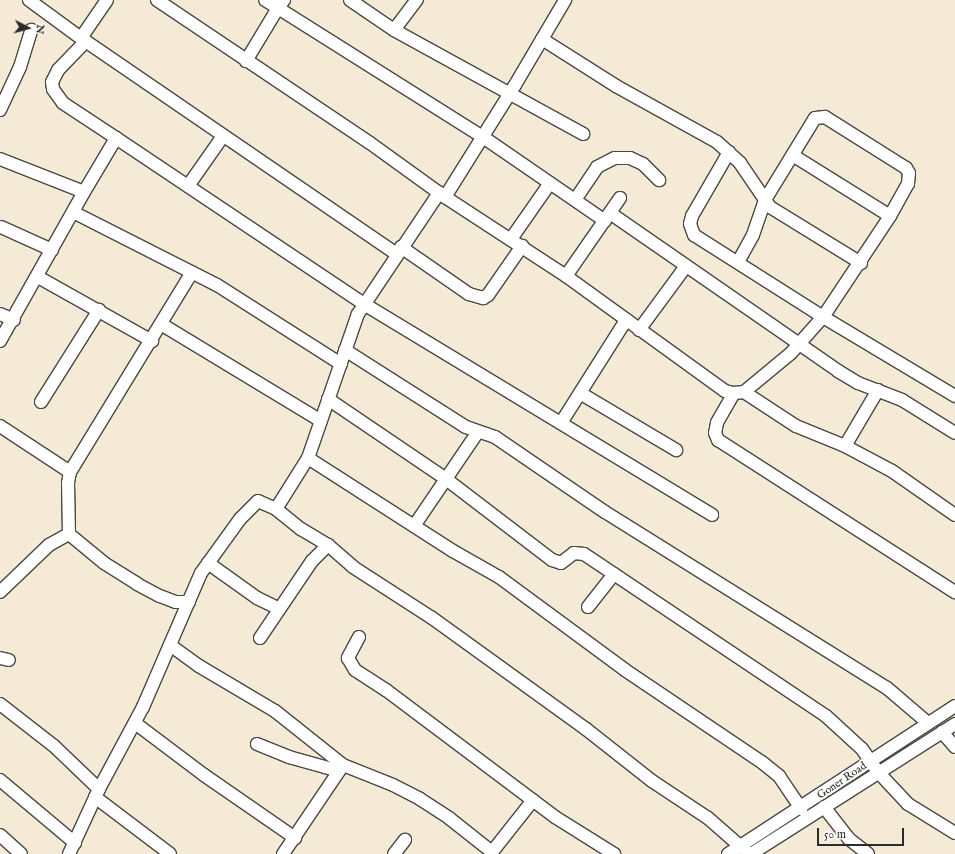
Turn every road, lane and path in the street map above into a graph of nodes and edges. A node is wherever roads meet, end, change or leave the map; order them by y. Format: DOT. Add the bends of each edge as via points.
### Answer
graph roads {
  1 [pos="29,0"];
  2 [pos="107,0"];
  3 [pos="157,0"];
  4 [pos="265,0"];
  5 [pos="350,0"];
  6 [pos="417,0"];
  7 [pos="564,0"];
  8 [pos="281,4"];
  9 [pos="31,30"];
  10 [pos="394,30"];
  11 [pos="83,39"];
  12 [pos="542,40"];
  13 [pos="246,61"];
  14 [pos="510,94"];
  15 [pos="0,110"];
  16 [pos="584,134"];
  17 [pos="223,136"];
  18 [pos="482,137"];
  19 [pos="116,138"];
  20 [pos="729,152"];
  21 [pos="794,156"];
  22 [pos="0,159"];
  23 [pos="659,180"];
  24 [pos="550,183"];
  25 [pos="188,186"];
  26 [pos="84,192"];
  27 [pos="442,195"];
  28 [pos="620,198"];
  29 [pos="575,200"];
  30 [pos="765,200"];
  31 [pos="73,212"];
  32 [pos="890,216"];
  33 [pos="608,217"];
  34 [pos="1,227"];
  35 [pos="511,239"];
  36 [pos="522,246"];
  37 [pos="52,250"];
  38 [pos="399,251"];
  39 [pos="738,262"];
  40 [pos="861,263"];
  41 [pos="686,266"];
  42 [pos="192,272"];
  43 [pos="566,276"];
  44 [pos="38,277"];
  45 [pos="364,304"];
  46 [pos="99,310"];
  47 [pos="0,314"];
  48 [pos="823,318"];
  49 [pos="14,320"];
  50 [pos="626,320"];
  51 [pos="161,324"];
  52 [pos="639,330"];
  53 [pos="0,341"];
  54 [pos="152,341"];
  55 [pos="799,344"];
  56 [pos="345,350"];
  57 [pos="341,364"];
  58 [pos="878,390"];
  59 [pos="580,393"];
  60 [pos="739,393"];
  61 [pos="955,396"];
  62 [pos="328,399"];
  63 [pos="41,402"];
  64 [pos="321,421"];
  65 [pos="561,423"];
  66 [pos="0,426"];
  67 [pos="478,432"];
  68 [pos="955,433"];
  69 [pos="845,446"];
  70 [pos="676,450"];
  71 [pos="308,458"];
  72 [pos="70,472"];
  73 [pos="446,479"];
  74 [pos="276,509"];
  75 [pos="712,515"];
  76 [pos="955,515"];
  77 [pos="414,526"];
  78 [pos="69,534"];
  79 [pos="328,545"];
  80 [pos="208,563"];
  81 [pos="614,574"];
  82 [pos="0,592"];
  83 [pos="955,592"];
  84 [pos="189,602"];
  85 [pos="588,607"];
  86 [pos="280,610"];
  87 [pos="359,636"];
  88 [pos="260,638"];
  89 [pos="170,646"];
  90 [pos="0,704"];
  91 [pos="955,706"];
  92 [pos="134,723"];
  93 [pos="928,723"];
  94 [pos="955,724"];
  95 [pos="942,732"];
  96 [pos="257,744"];
  97 [pos="955,747"];
  98 [pos="875,766"];
  99 [pos="341,768"];
  100 [pos="0,780"];
  101 [pos="97,793"];
  102 [pos="533,800"];
  103 [pos="824,807"];
  104 [pos="801,808"];
  105 [pos="955,833"];
  106 [pos="0,835"];
  107 [pos="295,838"];
  108 [pos="405,840"];
  109 [pos="75,843"];
  110 [pos="747,851"];
  111 [pos="494,853"];
  112 [pos="21,854"];
  113 [pos="70,854"];
  114 [pos="170,854"];
  115 [pos="283,854"];
  116 [pos="394,854"];
  117 [pos="614,854"];
  118 [pos="728,854"];
  119 [pos="868,854"];
  1 -- 11 [label="street"];
  2 -- 11 [label="street"];
  3 -- 13 [label="street"];
  4 -- 8 [label="street"];
  5 -- 10 [label="street"];
  6 -- 10 [label="street"];
  7 -- 12 [label="street"];
  8 -- 13 [label="street"];
  8 -- 18 [label="street"];
  9 -- 15 [label="street" via="20,67"];
  10 -- 14 [label="street"];
  11 -- 17 [label="street"];
  11 -- 19 [label="street" via="58,70 52,82 53,89 63,103"];
  12 -- 14 [label="street"];
  12 -- 20 [label="street" via="616,86 717,142"];
  13 -- 27 [label="street"];
  14 -- 16 [label="street"];
  14 -- 18 [label="street"];
  17 -- 25 [label="street"];
  17 -- 38 [label="street"];
  18 -- 24 [label="street"];
  18 -- 27 [label="street"];
  19 -- 25 [label="street"];
  19 -- 26 [label="street"];
  20 -- 30 [label="street" via="753,179"];
  20 -- 39 [label="street" via="690,224 694,234"];
  21 -- 30 [label="street"];
  21 -- 32 [label="street"];
  21 -- 32 [label="street" via="811,122 815,118 825,117 906,168 909,179"];
  22 -- 26 [label="street"];
  23 -- 29 [label="street" via="643,164 630,158 615,158 597,167"];
  24 -- 29 [label="street"];
  24 -- 35 [label="street"];
  25 -- 45 [label="street"];
  26 -- 31 [label="street"];
  27 -- 35 [label="street"];
  27 -- 38 [label="street"];
  28 -- 33 [label="street"];
  29 -- 33 [label="street"];
  30 -- 39 [label="street" via="753,235"];
  30 -- 40 [label="street" via="777,213"];
  31 -- 37 [label="street"];
  31 -- 42 [label="street"];
  32 -- 40 [label="street"];
  33 -- 41 [label="street"];
  33 -- 43 [label="street"];
  34 -- 37 [label="street"];
  35 -- 36 [label="street"];
  36 -- 38 [label="street" via="488,295 483,298 469,294"];
  36 -- 43 [label="street"];
  37 -- 44 [label="street"];
  38 -- 45 [label="street"];
  39 -- 48 [label="street"];
  40 -- 48 [label="street"];
  41 -- 52 [label="street"];
  41 -- 55 [label="street"];
  42 -- 51 [label="street"];
  42 -- 57 [label="street" via="253,306"];
  43 -- 50 [label="street"];
  44 -- 46 [label="street"];
  44 -- 49 [label="street"];
  45 -- 56 [label="street"];
  45 -- 65 [label="street"];
  46 -- 54 [label="street"];
  46 -- 63 [label="street"];
  47 -- 49 [label="street"];
  48 -- 55 [label="street"];
  48 -- 61 [label="street"];
  49 -- 53 [label="street"];
  50 -- 52 [label="street"];
  50 -- 59 [label="street"];
  51 -- 54 [label="street"];
  51 -- 64 [label="street"];
  52 -- 60 [label="street" via="725,391"];
  54 -- 72 [label="street"];
  55 -- 58 [label="street" via="858,383"];
  55 -- 60 [label="street"];
  56 -- 57 [label="street"];
  56 -- 67 [label="street"];
  57 -- 62 [label="street"];
  58 -- 68 [label="street" via="902,400"];
  58 -- 69 [label="street"];
  59 -- 65 [label="street"];
  59 -- 70 [label="street"];
  60 -- 69 [label="street" via="796,426"];
  60 -- 83 [label="street" via="717,423 715,433 718,440"];
  62 -- 64 [label="street"];
  62 -- 73 [label="street"];
  64 -- 71 [label="street"];
  65 -- 75 [label="street"];
  66 -- 72 [label="street"];
  67 -- 73 [label="street"];
  67 -- 93 [label="street" via="495,437 604,512 887,688"];
  69 -- 76 [label="street" via="892,471"];
  71 -- 74 [label="street"];
  71 -- 77 [label="street"];
  72 -- 78 [label="street"];
  73 -- 77 [label="street"];
  73 -- 81 [label="street" via="552,560 561,563 580,552"];
  74 -- 79 [label="street" via="301,529"];
  74 -- 80 [label="street" via="262,501 254,503"];
  77 -- 104 [label="street" via="499,577 625,670 763,763 779,776"];
  78 -- 82 [label="street" via="48,545"];
  78 -- 84 [label="street" via="137,584 176,602"];
  79 -- 86 [label="street" via="312,561"];
  79 -- 110 [label="street" via="354,567 432,618 499,669 534,691 646,777 708,818"];
  80 -- 84 [label="street"];
  80 -- 86 [label="street" via="257,598"];
  81 -- 85 [label="street"];
  81 -- 98 [label="street" via="676,613 826,716 845,732"];
  84 -- 89 [label="street"];
  86 -- 88 [label="street"];
  87 -- 102 [label="street" via="348,658 355,670 386,690"];
  89 -- 92 [label="street"];
  89 -- 99 [label="street" via="275,711"];
  90 -- 101 [label="street" via="54,746"];
  91 -- 93 [label="street, Goner Road"];
  92 -- 101 [label="street"];
  92 -- 107 [label="street" via="204,776"];
  93 -- 98 [label="street, Goner Road"];
  94 -- 95 [label="street, Goner Road"];
  95 -- 97 [label="street"];
  95 -- 98 [label="street, Goner Road"];
  96 -- 99 [label="street" via="289,757"];
  98 -- 103 [label="street, Goner Road"];
  98 -- 104 [label="street, Goner Road"];
  98 -- 105 [label="street" via="908,804"];
  99 -- 107 [label="street"];
  99 -- 111 [label="street" via="393,785 420,799"];
  100 -- 109 [label="street"];
  101 -- 109 [label="street"];
  101 -- 114 [label="street"];
  102 -- 111 [label="street"];
  102 -- 117 [label="street"];
  103 -- 110 [label="street, Goner Road"];
  103 -- 119 [label="street" via="849,839"];
  104 -- 110 [label="street, Goner Road"];
  106 -- 112 [label="street"];
  107 -- 115 [label="street"];
  108 -- 116 [label="street"];
  109 -- 113 [label="street"];
  110 -- 118 [label="street, Goner Road"];
}
